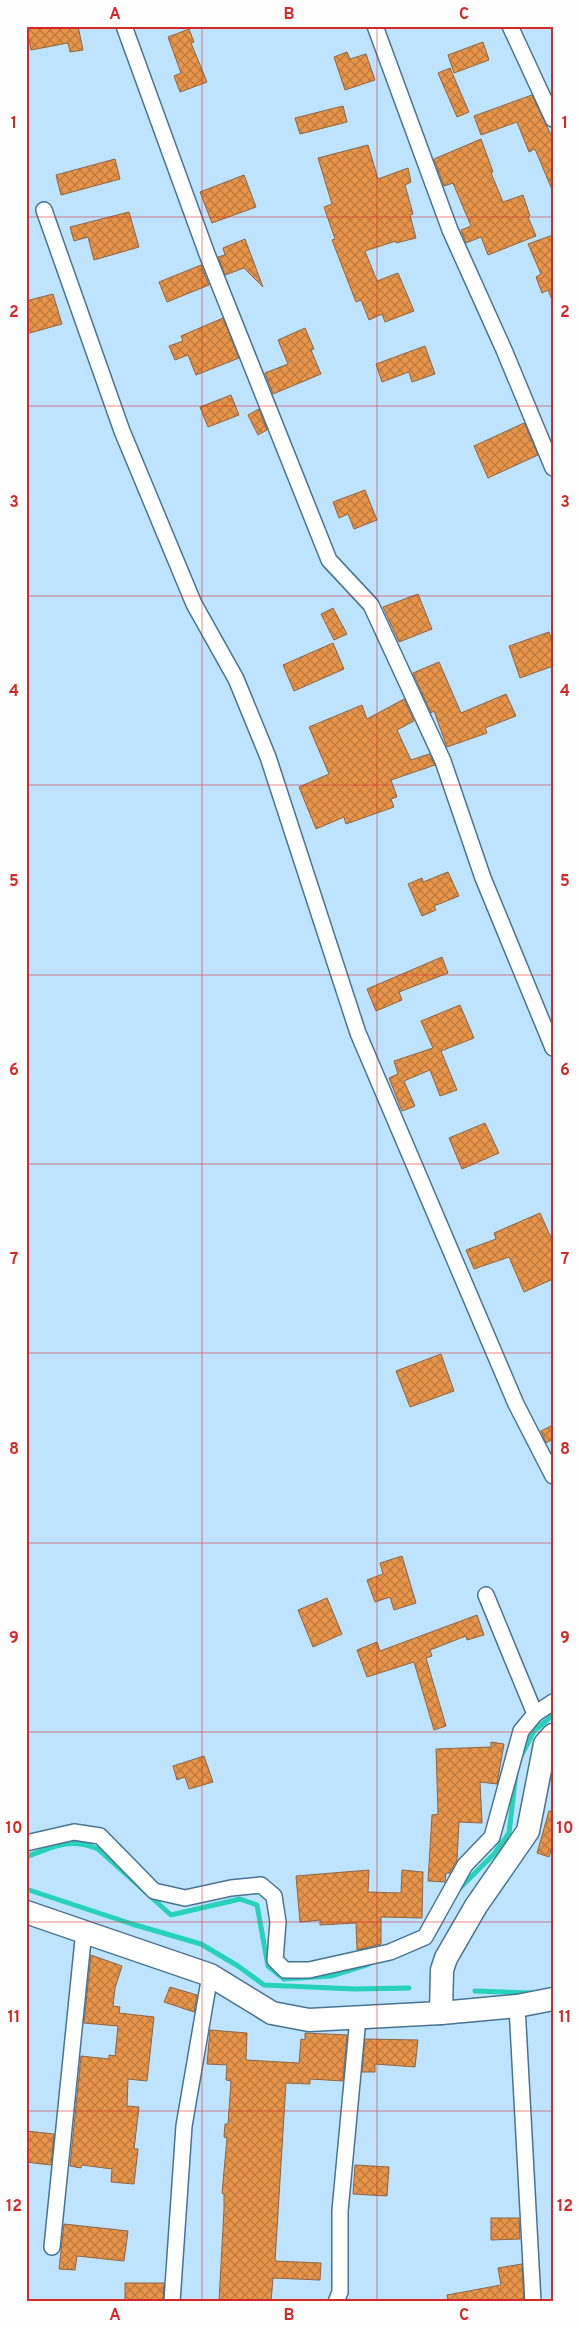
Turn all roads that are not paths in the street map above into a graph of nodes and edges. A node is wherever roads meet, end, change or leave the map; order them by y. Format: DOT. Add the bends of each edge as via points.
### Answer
graph roads {
  1 [pos="124,26"];
  2 [pos="375,26"];
  3 [pos="510,26"];
  4 [pos="553,119"];
  5 [pos="44,210"];
  6 [pos="553,468"];
  7 [pos="553,1048"];
  8 [pos="553,1476"];
  9 [pos="486,1595"];
  10 [pos="553,1702"];
  11 [pos="535,1714"];
  12 [pos="553,1735"];
  13 [pos="26,1843"];
  14 [pos="26,1912"];
  15 [pos="84,1930"];
  16 [pos="210,1976"];
  17 [pos="553,2000"];
  18 [pos="517,2006"];
  19 [pos="441,2013"];
  20 [pos="358,2018"];
  21 [pos="52,2247"];
  22 [pos="172,2302"];
  23 [pos="336,2302"];
  24 [pos="534,2302"];
  1 -- 7 [label="street" via="207,254 329,560 371,605 439,752 483,878"];
  2 -- 6 [label="street" via="450,230"];
  3 -- 4 [label="street"];
  5 -- 8 [label="street" via="122,432 194,604 236,679 268,757 358,1033 516,1404"];
  9 -- 11 [label="street"];
  10 -- 11 [label="street"];
  11 -- 13 [label="street" via="521,1731 492,1837 464,1865 425,1937 390,1952 309,1970 285,1970 275,1960 278,1922 274,1896 261,1885 185,1898 154,1891 100,1836 74,1832"];
  12 -- 19 [label="street" via="545,1744 528,1831 476,1906 446,1958 442,1970"];
  14 -- 15 [label="street"];
  15 -- 16 [label="street"];
  15 -- 21 [label="street"];
  16 -- 20 [label="street" via="272,2013 309,2020"];
  16 -- 22 [label="street" via="184,2126"];
  17 -- 18 [label="street"];
  18 -- 19 [label="street"];
  18 -- 24 [label="street"];
  19 -- 20 [label="street"];
  20 -- 23 [label="street" via="340,2211 340,2292"];
}
